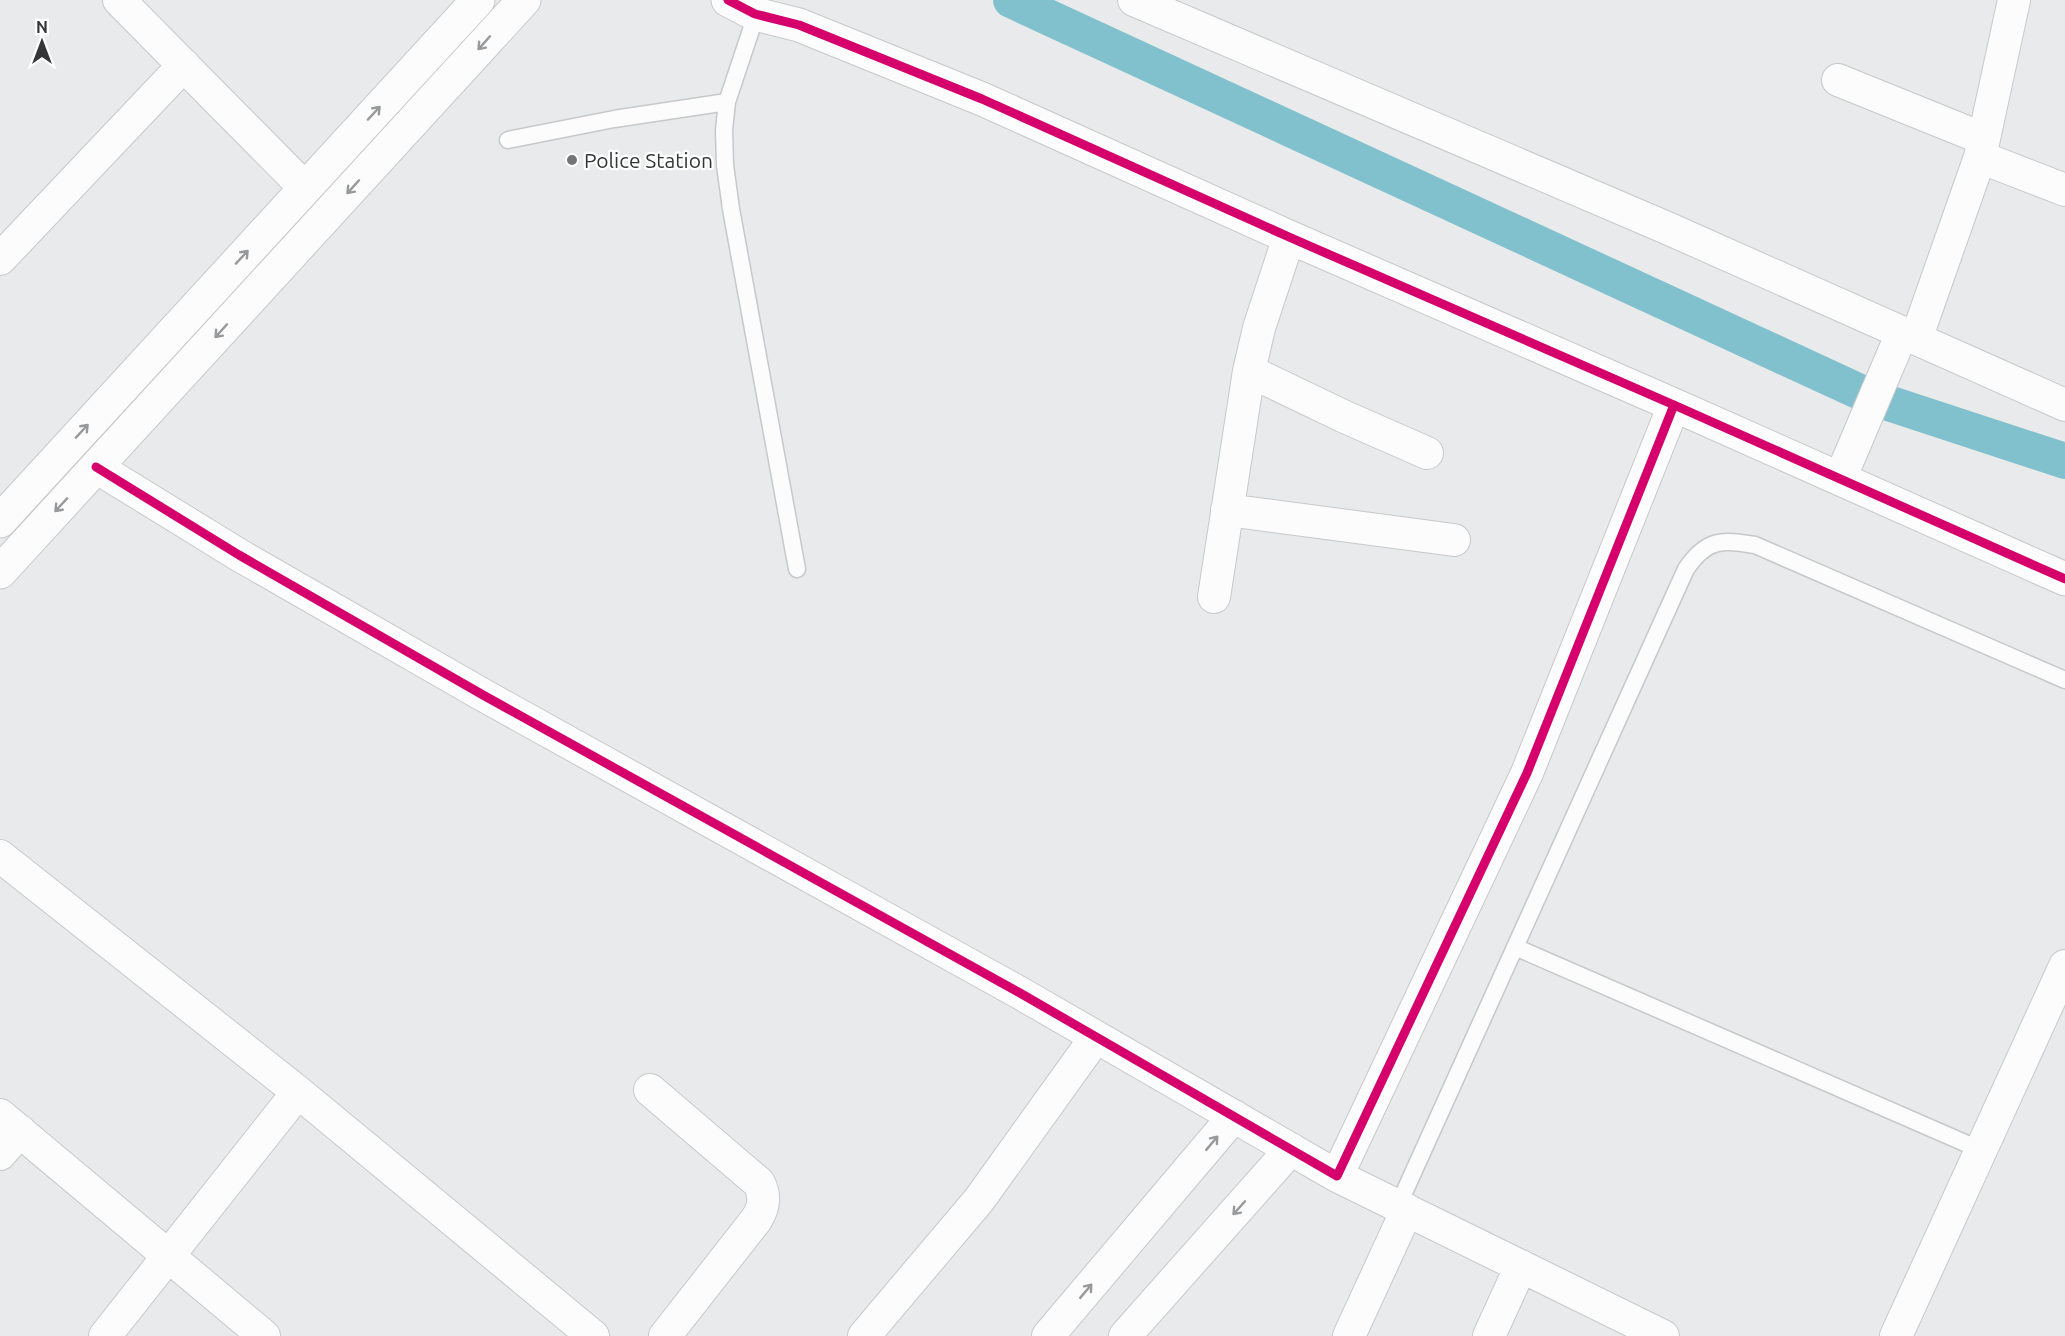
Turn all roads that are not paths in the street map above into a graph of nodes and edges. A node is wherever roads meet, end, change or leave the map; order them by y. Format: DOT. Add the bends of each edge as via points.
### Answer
graph roads {
  1 [pos="120,0"];
  2 [pos="478,0"];
  3 [pos="524,0"];
  4 [pos="1134,0"];
  5 [pos="2014,0"];
  6 [pos="765,8"];
  7 [pos="184,65"];
  8 [pos="1838,80"];
  9 [pos="727,102"];
  10 [pos="508,140"];
  11 [pos="1982,148"];
  12 [pos="305,188"];
  13 [pos="2065,190"];
  14 [pos="1289,237"];
  15 [pos="0,259"];
  16 [pos="1909,336"];
  17 [pos="1249,371"];
  18 [pos="1674,405"];
  19 [pos="2065,405"];
  20 [pos="1427,453"];
  21 [pos="96,467"];
  22 [pos="1840,479"];
  23 [pos="1227,510"];
  24 [pos="0,521"];
  25 [pos="1454,540"];
  26 [pos="4,558"];
  27 [pos="796,569"];
  28 [pos="2065,579"];
  29 [pos="1214,597"];
  30 [pos="2065,680"];
  31 [pos="0,856"];
  32 [pos="1515,947"];
  33 [pos="2065,966"];
  34 [pos="1096,1036"];
  35 [pos="650,1090"];
  36 [pos="298,1092"];
  37 [pos="1234,1116"];
  38 [pos="7,1134"];
  39 [pos="1291,1149"];
  40 [pos="1981,1150"];
  41 [pos="1337,1176"];
  42 [pos="1402,1208"];
  43 [pos="169,1255"];
  44 [pos="1521,1266"];
  45 [pos="1644,1332"];
  46 [pos="256,1334"];
  47 [pos="105,1336"];
  48 [pos="593,1336"];
  49 [pos="665,1336"];
  50 [pos="864,1336"];
  51 [pos="1048,1336"];
  52 [pos="1125,1336"];
  53 [pos="1349,1336"];
  54 [pos="1490,1336"];
  55 [pos="1896,1336"];
  1 -- 7 [label="street"];
  12 -- 2 [label="main road, one-way"];
  3 -- 21 [label="main road, one-way"];
  4 -- 16 [label="street"];
  5 -- 11 [label="street"];
  6 -- 9 [label="lane" via="749,38"];
  6 -- 14 [label="main road" via="982,99"];
  7 -- 12 [label="street"];
  7 -- 15 [label="street"];
  8 -- 11 [label="street"];
  9 -- 10 [label="lane"];
  9 -- 27 [label="lane" via="725,165 731,209"];
  11 -- 13 [label="street"];
  11 -- 16 [label="street"];
  24 -- 12 [label="main road, one-way"];
  14 -- 17 [label="street" via="1258,328"];
  14 -- 18 [label="main road"];
  16 -- 19 [label="street"];
  16 -- 22 [label="street" via="1885,372"];
  17 -- 20 [label="street"];
  17 -- 23 [label="street"];
  18 -- 22 [label="main road"];
  18 -- 41 [label="street" via="1527,774"];
  21 -- 26 [label="main road, one-way"];
  21 -- 34 [label="street" via="239,555 483,695"];
  22 -- 28 [label="main road"];
  23 -- 25 [label="street"];
  23 -- 29 [label="street"];
  30 -- 32 [label="lane" via="1755,545 1717,542 1705,547 1686,568"];
  31 -- 36 [label="street"];
  32 -- 40 [label="lane"];
  32 -- 42 [label="lane"];
  33 -- 40 [label="street"];
  34 -- 37 [label="street"];
  34 -- 50 [label="street" via="979,1200"];
  35 -- 49 [label="street" via="759,1183 764,1198 756,1220"];
  36 -- 43 [label="street"];
  36 -- 48 [label="street"];
  37 -- 39 [label="street"];
  51 -- 37 [label="street, one-way"];
  38 -- 43 [label="street"];
  39 -- 41 [label="street"];
  39 -- 52 [label="street, one-way"];
  40 -- 55 [label="street"];
  41 -- 42 [label="street"];
  42 -- 44 [label="street"];
  42 -- 53 [label="street"];
  43 -- 46 [label="street"];
  43 -- 47 [label="street"];
  44 -- 45 [label="street"];
  44 -- 54 [label="street"];
}
